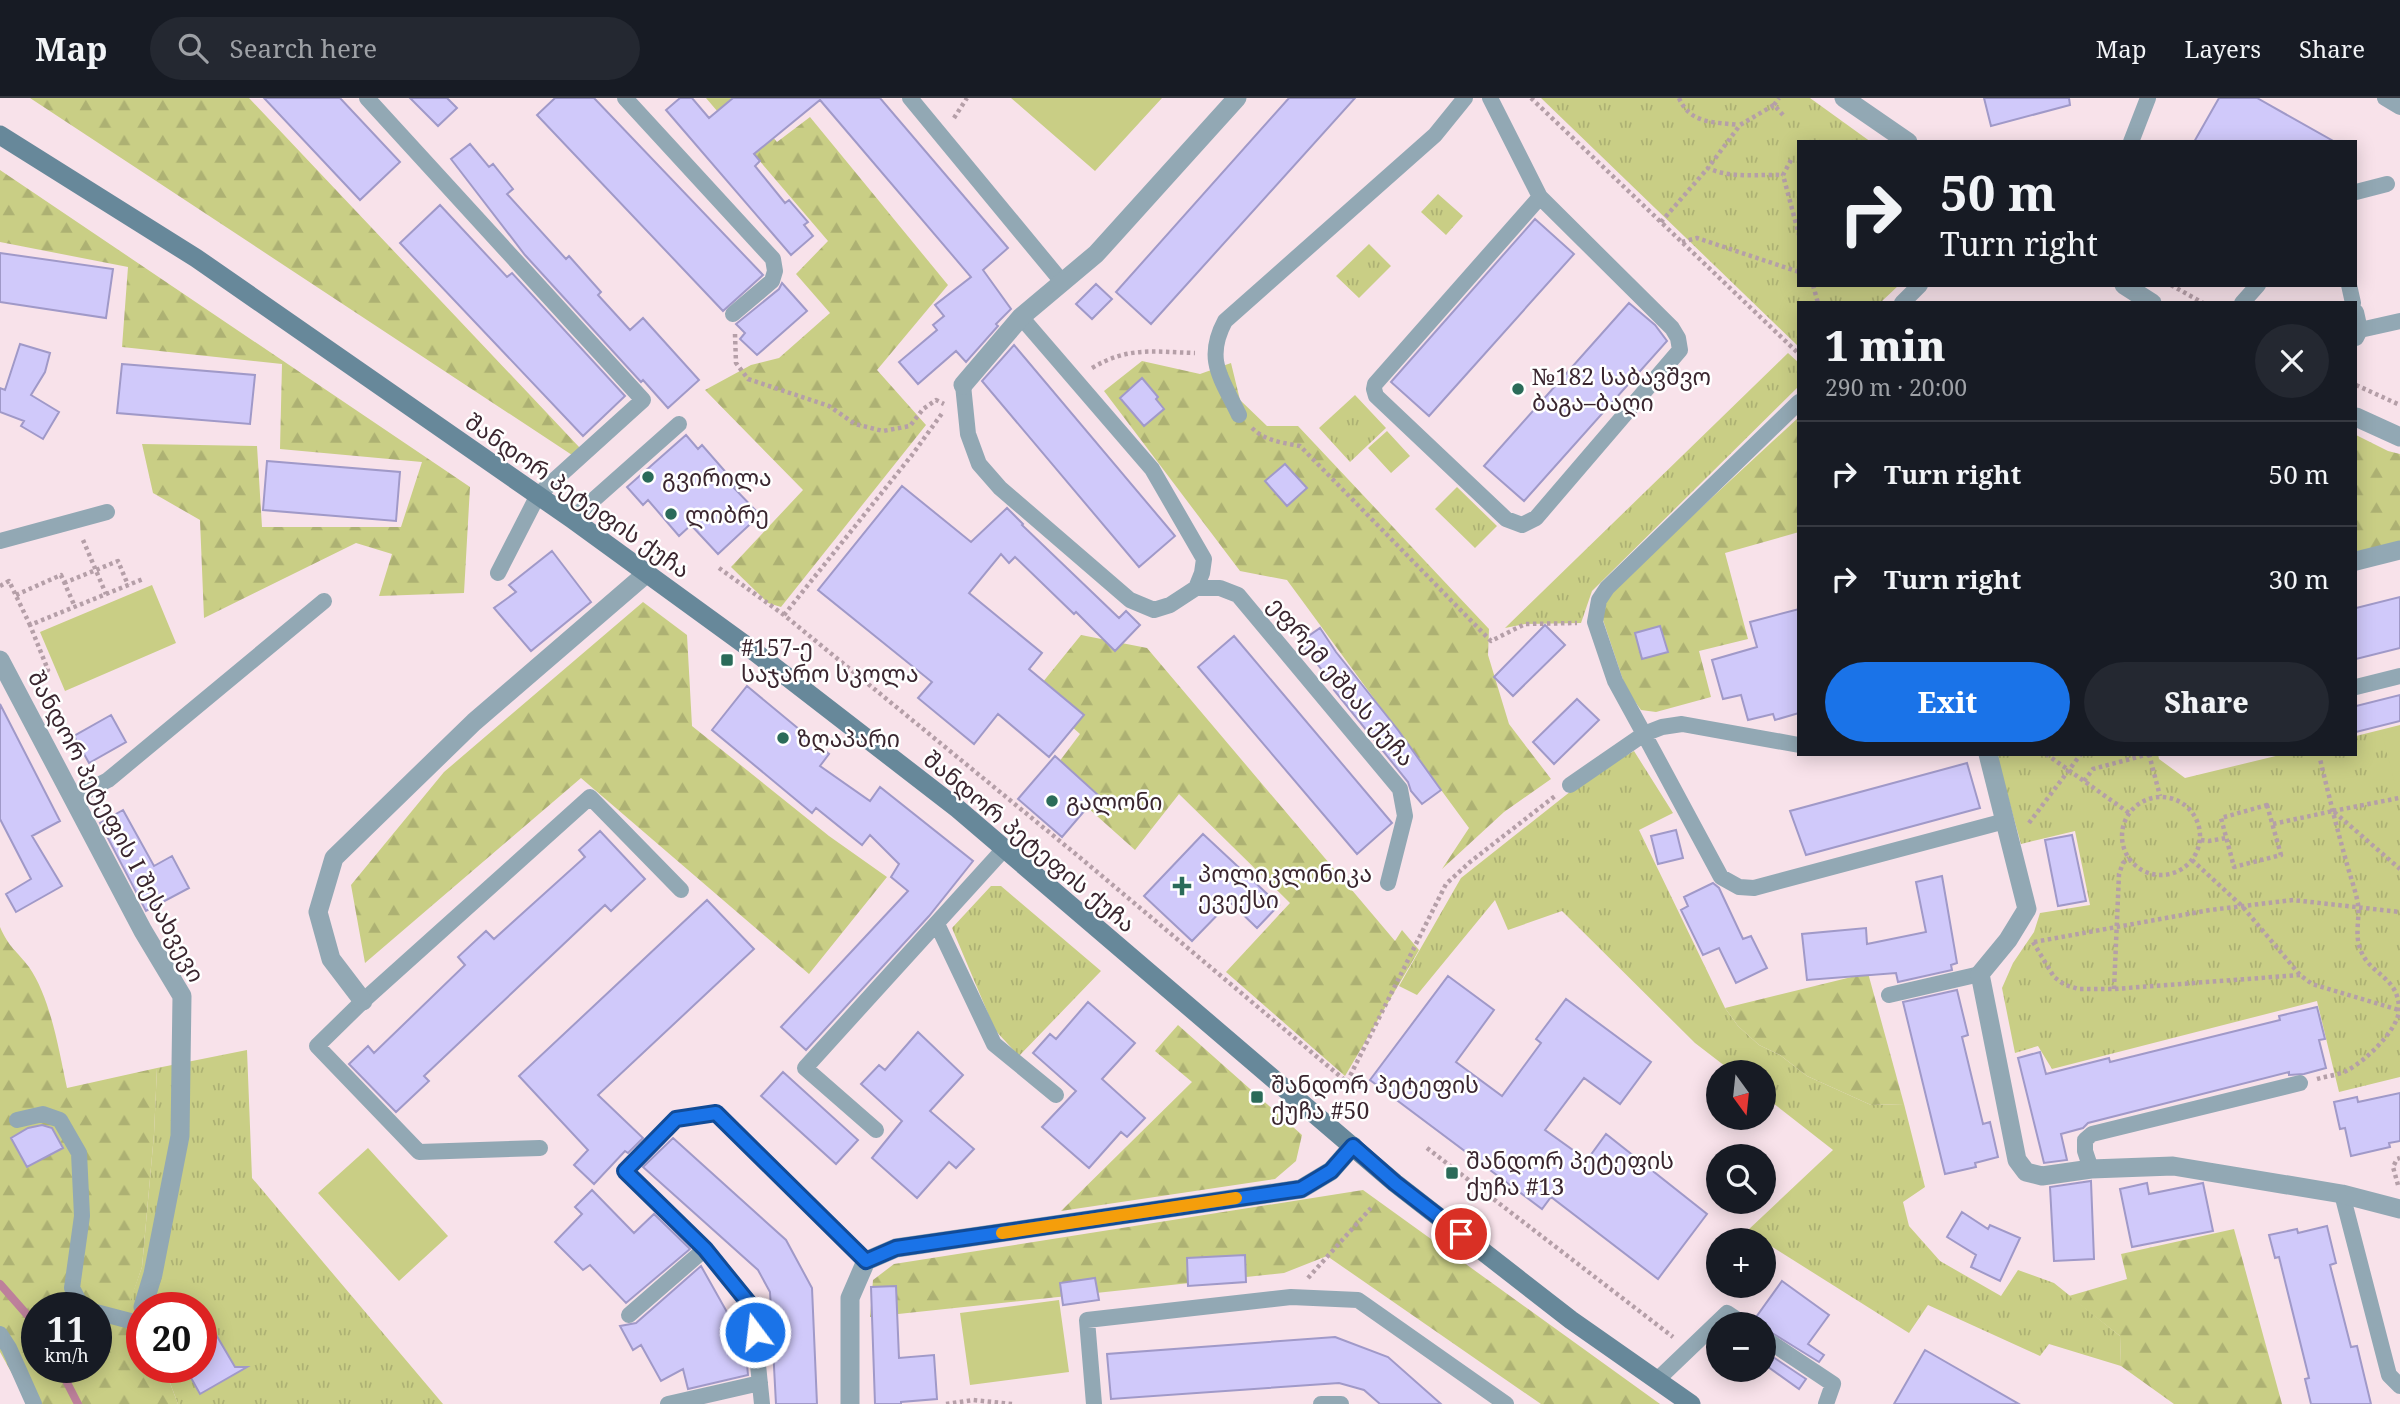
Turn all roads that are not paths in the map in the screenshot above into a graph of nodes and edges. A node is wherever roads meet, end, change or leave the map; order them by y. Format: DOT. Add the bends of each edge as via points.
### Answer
graph roads {
  1 [pos="367,98"];
  2 [pos="625,98"];
  3 [pos="910,98"];
  4 [pos="1237,98"];
  5 [pos="1465,98"];
  6 [pos="1490,98"];
  7 [pos="1844,98"];
  8 [pos="2148,98"];
  9 [pos="2385,98"];
  10 [pos="2400,107"];
  11 [pos="0,135"];
  12 [pos="1905,140"];
  13 [pos="2132,140"];
  14 [pos="2387,184"];
  15 [pos="2357,191"];
  16 [pos="1540,197"];
  17 [pos="1063,283"];
  18 [pos="1918,287"];
  19 [pos="2256,287"];
  20 [pos="1904,301"];
  21 [pos="2244,301"];
  22 [pos="733,314"];
  23 [pos="1021,317"];
  24 [pos="2400,321"];
  25 [pos="2358,334"];
  26 [pos="963,385"];
  27 [pos="1797,404"];
  28 [pos="1239,415"];
  29 [pos="2357,417"];
  30 [pos="679,424"];
  31 [pos="2400,436"];
  32 [pos="538,495"];
  33 [pos="107,512"];
  34 [pos="572,519"];
  35 [pos="0,541"];
  36 [pos="2400,550"];
  37 [pos="2357,561"];
  38 [pos="647,572"];
  39 [pos="498,573"];
  40 [pos="1195,588"];
  41 [pos="324,601"];
  42 [pos="0,660"];
  43 [pos="2400,676"];
  44 [pos="2357,687"];
  45 [pos="1644,734"];
  46 [pos="1797,745"];
  47 [pos="1989,756"];
  48 [pos="1570,785"];
  49 [pos="73,798"];
  50 [pos="2005,821"];
  51 [pos="1004,849"];
  52 [pos="1388,883"];
  53 [pos="681,890"];
  54 [pos="937,923"];
  55 [pos="1980,974"];
  56 [pos="1889,995"];
  57 [pos="363,1001"];
  58 [pos="2300,1083"];
  59 [pos="1056,1095"];
  60 [pos="17,1120"];
  61 [pos="876,1130"];
  62 [pos="1353,1146"];
  63 [pos="540,1148"];
  64 [pos="2091,1169"];
  65 [pos="2342,1194"];
  66 [pos="2400,1209"];
  67 [pos="705,1249"];
  68 [pos="866,1261"];
  69 [pos="74,1292"];
  70 [pos="148,1292"];
  71 [pos="629,1315"];
  72 [pos="1706,1333"];
  73 [pos="0,1334"];
  74 [pos="1776,1346"];
  75 [pos="1657,1380"];
  76 [pos="761,1383"];
  77 [pos="2400,1386"];
  78 [pos="34,1404"];
  79 [pos="668,1404"];
  80 [pos="762,1404"];
  81 [pos="850,1404"];
  82 [pos="1094,1404"];
  83 [pos="1321,1404"];
  84 [pos="1341,1404"];
  85 [pos="1506,1404"];
  86 [pos="1691,1404"];
  87 [pos="1826,1404"];
  1 -- 32 [label="lane" via="643,400"];
  2 -- 22 [label="lane" via="773,259 772,281"];
  3 -- 17 [label="lane"];
  4 -- 17 [label="street" via="1096,254"];
  5 -- 28 [label="lane" via="1435,135 1225,321 1214,354"];
  6 -- 16 [label="lane"];
  7 -- 12 [label="street"];
  8 -- 13 [label="lane"];
  9 -- 10 [label="lane"];
  11 -- 32 [label="main road, შანდორ პეტეფის ქუჩა" via="196,258"];
  14 -- 15 [label="lane"];
  16 -- 16 [label="lane" via="1374,389 1376,396 1506,519 1522,525 1536,518 1680,350 1672,328"];
  17 -- 23 [label="street"];
  18 -- 20 [label="lane"];
  19 -- 21 [label="lane"];
  23 -- 26 [label="street"];
  23 -- 40 [label="lane" via="1152,469 1205,559"];
  24 -- 25 [label="lane"];
  26 -- 40 [label="lane" via="968,434 979,464 1010,497 1129,600 1154,610"];
  27 -- 45 [label="lane" via="1607,588 1600,600 1595,622 1615,681"];
  29 -- 31 [label="street"];
  30 -- 34 [label="lane"];
  32 -- 34 [label="main road, შანდორ პეტეფის ქუჩა"];
  32 -- 39 [label="lane"];
  33 -- 35 [label="lane"];
  34 -- 38 [label="main road, შანდორ პეტეფის ქუჩა"];
  36 -- 37 [label="street"];
  38 -- 51 [label="main road, შანდორ პეტეფის ქუჩა"];
  38 -- 57 [label="street" via="474,722 334,858 318,912 331,959"];
  40 -- 52 [label="lane, ეფრემ ეშბას ქუჩა" via="1220,588 1238,595 1400,789 1405,816"];
  41 -- 49 [label="lane" via="108,780"];
  42 -- 49 [label="street, შანდორ პეტეფის I შესახვევი"];
  43 -- 44 [label="lane"];
  45 -- 46 [label="lane" via="1682,724"];
  45 -- 48 [label="lane"];
  45 -- 50 [label="lane" via="1721,877 1739,887 1754,888"];
  47 -- 50 [label="street"];
  49 -- 70 [label="street, შანდორ პეტეფის I შესახვევი" via="182,996 180,1136"];
  50 -- 55 [label="street" via="2027,909"];
  51 -- 54 [label="lane"];
  51 -- 62 [label="main road, შანდორ პეტეფის ქუჩა"];
  53 -- 57 [label="lane" via="590,797"];
  54 -- 59 [label="lane" via="994,1044"];
  54 -- 61 [label="lane" via="806,1068"];
  55 -- 56 [label="lane"];
  55 -- 64 [label="street" via="2017,1160 2026,1172 2042,1175"];
  57 -- 63 [label="lane" via="317,1046 419,1152"];
  58 -- 64 [label="lane" via="2092,1134 2085,1139"];
  60 -- 69 [label="lane" via="43,1114 60,1120 79,1153 82,1216"];
  62 -- 68 [label="street" via="1331,1171 1301,1189 896,1248"];
  62 -- 75 [label="main road, შანდორ პეტეფის ქუჩა" via="1560,1311"];
  64 -- 65 [label="street" via="2173,1166"];
  65 -- 66 [label="street"];
  65 -- 77 [label="lane" via="2389,1375"];
  67 -- 68 [label="lane" via="625,1171 676,1119 716,1113"];
  67 -- 71 [label="lane"];
  67 -- 76 [label="lane" via="752,1307"];
  68 -- 81 [label="street" via="850,1298"];
  72 -- 75 [label="lane"];
  73 -- 78 [label="lane"];
  74 -- 87 [label="lane" via="1833,1384"];
  75 -- 86 [label="main road, შანდორ პეტეფის ქუჩა"];
  76 -- 79 [label="lane"];
  76 -- 80 [label="lane"];
  82 -- 85 [label="lane" via="1087,1320 1291,1297 1358,1300"];
  83 -- 84 [label="lane"];
}
